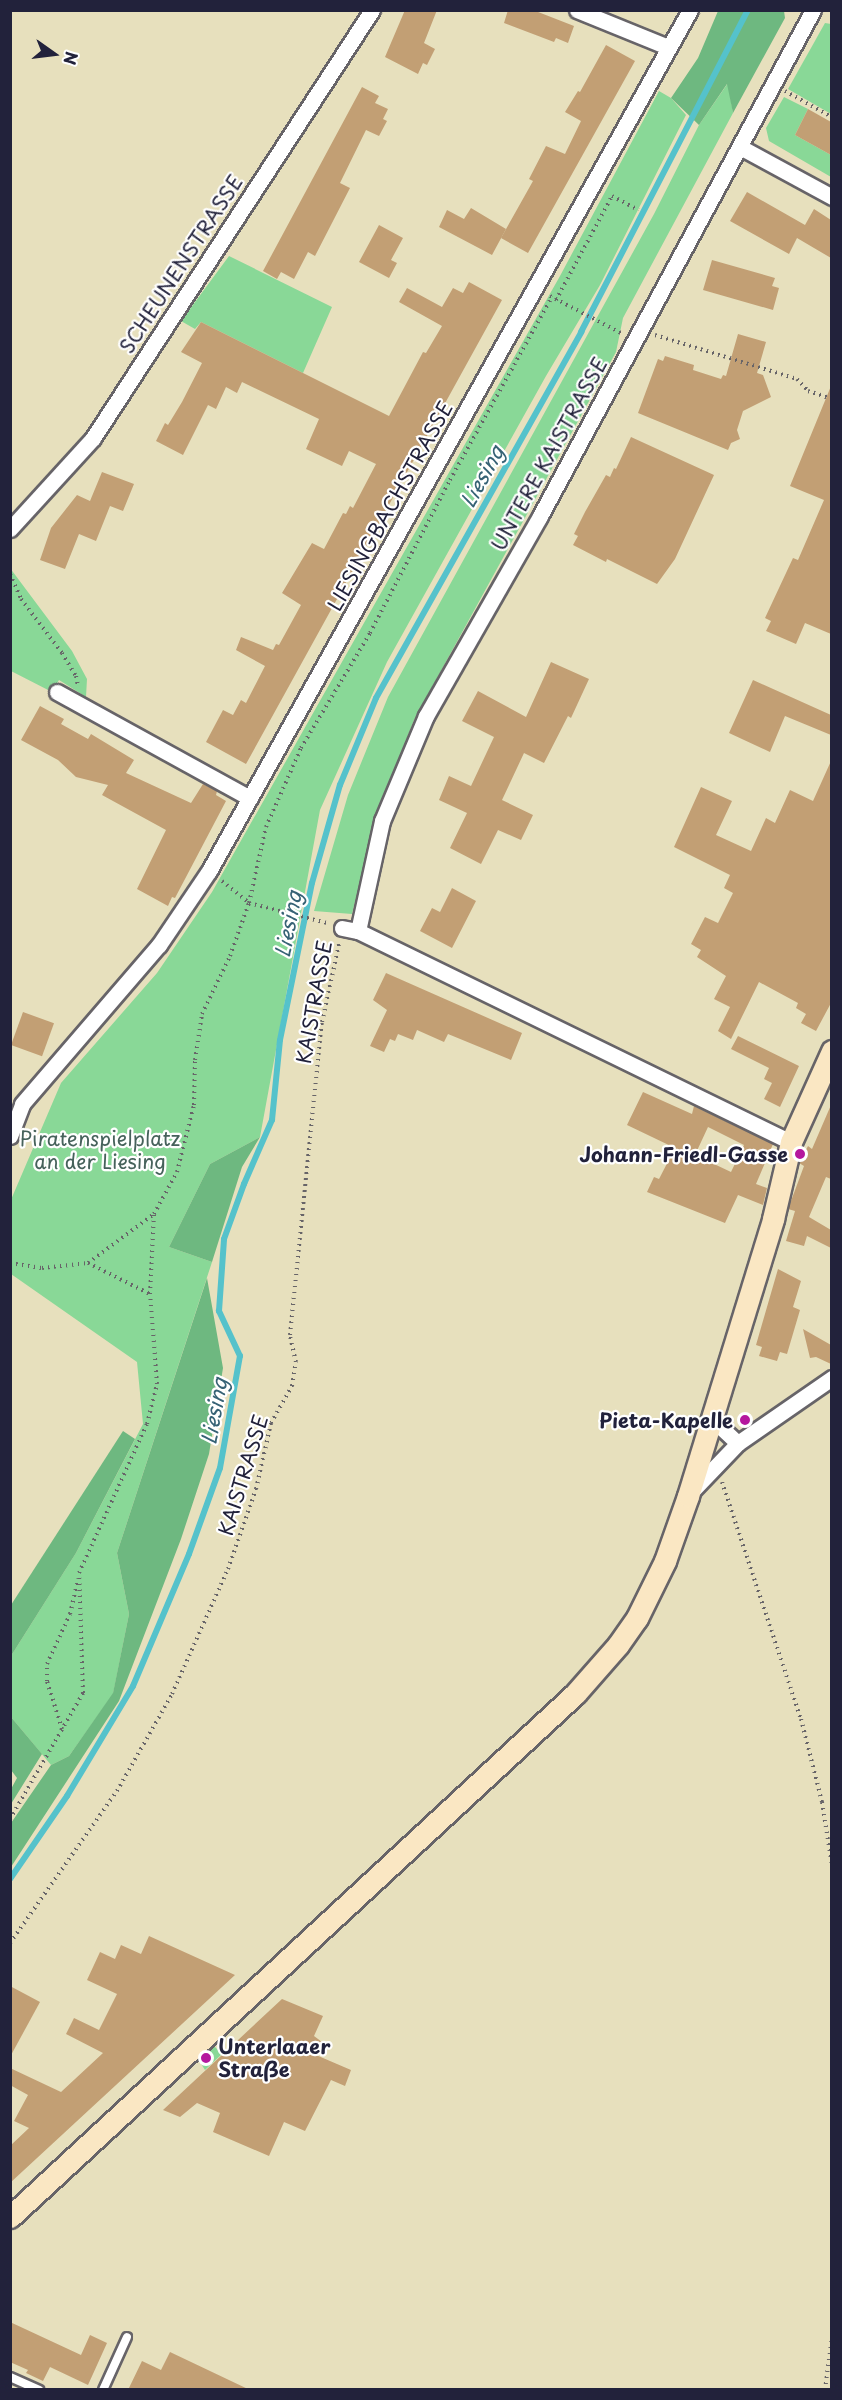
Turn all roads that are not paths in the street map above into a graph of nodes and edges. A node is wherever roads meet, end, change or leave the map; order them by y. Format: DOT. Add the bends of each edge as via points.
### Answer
graph roads {
  1 [pos="372,10"];
  2 [pos="577,10"];
  3 [pos="690,10"];
  4 [pos="813,10"];
  5 [pos="668,47"];
  6 [pos="740,147"];
  7 [pos="831,197"];
  8 [pos="10,529"];
  9 [pos="57,692"];
  10 [pos="250,798"];
  11 [pos="337,926"];
  12 [pos="358,932"];
  13 [pos="831,1051"];
  14 [pos="16,1102"];
  15 [pos="10,1136"];
  16 [pos="791,1142"];
  17 [pos="831,1378"];
  18 [pos="714,1420"];
  19 [pos="738,1443"];
  20 [pos="688,1496"];
  21 [pos="10,2217"];
  22 [pos="127,2337"];
  23 [pos="10,2377"];
  24 [pos="39,2390"];
  25 [pos="104,2390"];
  1 -- 8 [label="street, SCHEUNENSTRASSE" via="93,438"];
  2 -- 5 [label="street"];
  3 -- 5 [label="street, LIESINGBACHSTRASSE"];
  4 -- 6 [label="street, UNTERE KAISTRASSE"];
  5 -- 10 [label="street, LIESINGBACHSTRASSE" via="537,289"];
  6 -- 7 [label="street"];
  6 -- 12 [label="street, UNTERE KAISTRASSE" via="540,516 426,716 382,821"];
  9 -- 10 [label="street"];
  10 -- 14 [label="street, LIESINGBACHSTRASSE" via="209,871 159,945"];
  11 -- 12 [label="street"];
  12 -- 16 [label="street"];
  13 -- 16 [label="main road"];
  14 -- 15 [label="street"];
  16 -- 18 [label="main road" via="773,1219"];
  17 -- 19 [label="street"];
  18 -- 19 [label="street"];
  18 -- 20 [label="main road"];
  19 -- 20 [label="street"];
  20 -- 21 [label="main road" via="650,1595 596,1671"];
  22 -- 25 [label="lane"];
  23 -- 24 [label="lane"];
}
